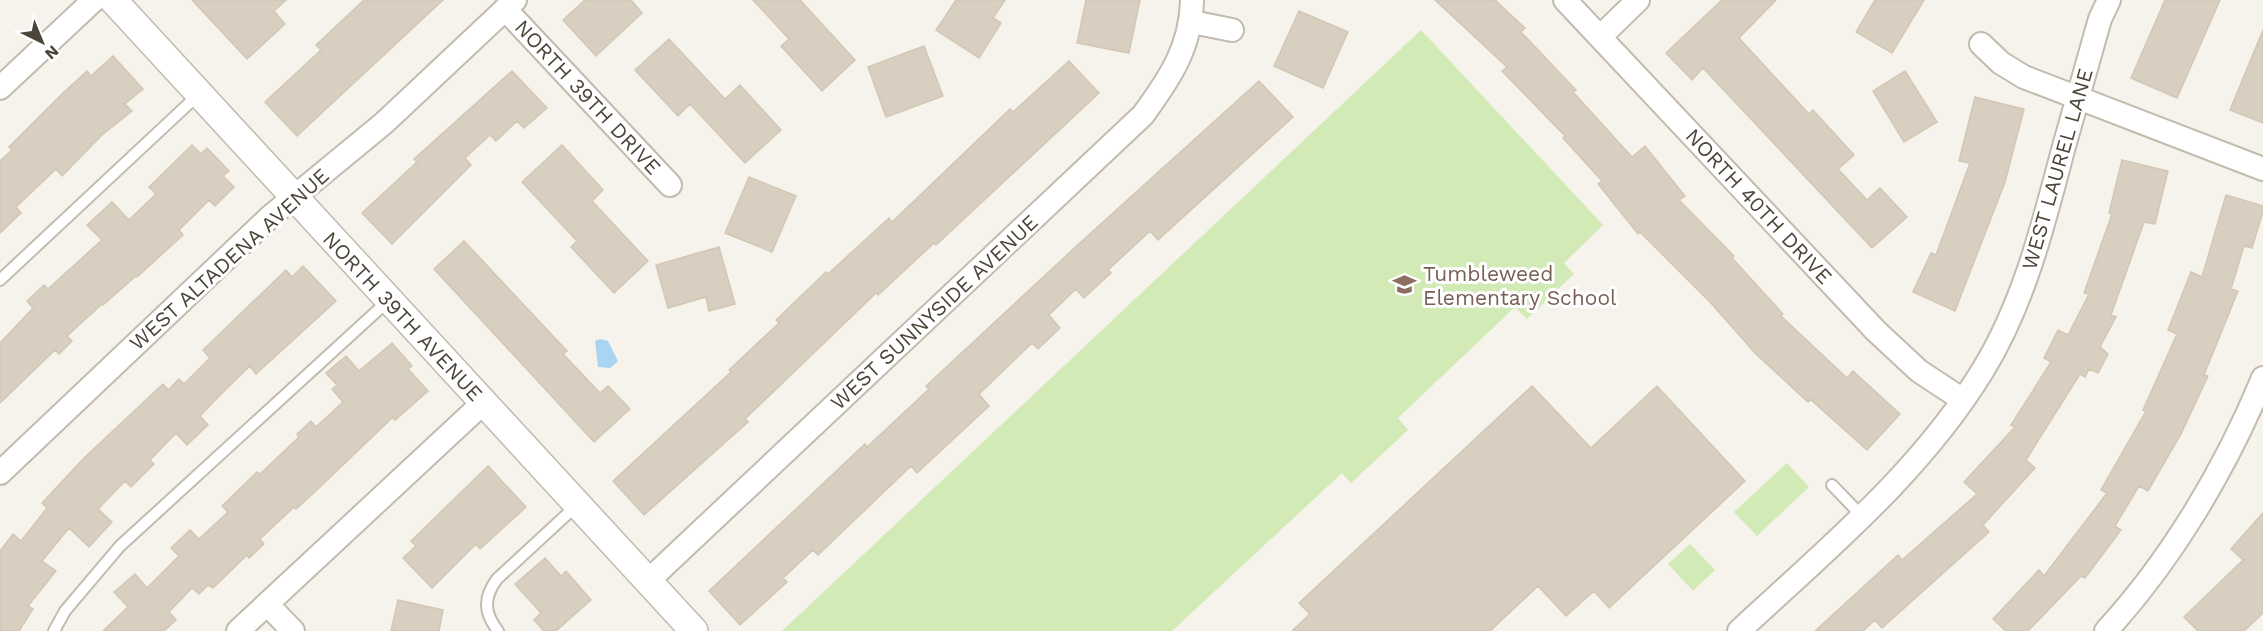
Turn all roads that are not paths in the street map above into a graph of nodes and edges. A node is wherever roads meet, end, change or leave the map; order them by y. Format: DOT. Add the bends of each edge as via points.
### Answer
graph roads {
  1 [pos="94,0"];
  2 [pos="113,0"];
  3 [pos="1565,0"];
  4 [pos="1638,0"];
  5 [pos="2109,0"];
  6 [pos="510,5"];
  7 [pos="1192,11"];
  8 [pos="1232,30"];
  9 [pos="1600,36"];
  10 [pos="1982,45"];
  11 [pos="0,88"];
  12 [pos="199,94"];
  13 [pos="2078,99"];
  14 [pos="2263,169"];
  15 [pos="670,186"];
  16 [pos="294,196"];
  17 [pos="0,280"];
  18 [pos="389,300"];
  19 [pos="2263,378"];
  20 [pos="1963,400"];
  21 [pos="483,403"];
  22 [pos="2255,420"];
  23 [pos="0,473"];
  24 [pos="1832,485"];
  25 [pos="577,505"];
  26 [pos="1862,516"];
  27 [pos="648,581"];
  28 [pos="267,604"];
  29 [pos="54,631"];
  30 [pos="238,631"];
  31 [pos="293,631"];
  32 [pos="498,631"];
  33 [pos="694,631"];
  34 [pos="1739,631"];
  35 [pos="2106,631"];
  1 -- 11 [label="street"];
  2 -- 12 [label="street, NORTH 39TH AVENUE"];
  3 -- 9 [label="street, NORTH 40TH DRIVE"];
  4 -- 9 [label="street"];
  5 -- 13 [label="street, WEST LAUREL LANE"];
  6 -- 15 [label="street, NORTH 39TH DRIVE"];
  6 -- 16 [label="street, WEST ALTADENA AVENUE" via="384,123"];
  7 -- 8 [label="street"];
  7 -- 27 [label="street, WEST SUNNYSIDE AVENUE" via="1175,71 1143,115"];
  9 -- 20 [label="street, NORTH 40TH DRIVE" via="1876,331 1919,371"];
  10 -- 13 [label="street" via="2013,71"];
  12 -- 16 [label="street, NORTH 39TH AVENUE"];
  12 -- 17 [label="lane"];
  13 -- 14 [label="street"];
  13 -- 20 [label="street, WEST LAUREL LANE" via="2039,243 1984,369"];
  16 -- 18 [label="street, NORTH 39TH AVENUE"];
  16 -- 23 [label="street, WEST ALTADENA AVENUE"];
  18 -- 21 [label="street, NORTH 39TH AVENUE"];
  18 -- 29 [label="lane" via="120,546 65,610"];
  19 -- 22 [label="street"];
  20 -- 26 [label="street, WEST LAUREL LANE" via="1929,444"];
  21 -- 25 [label="street, NORTH 39TH AVENUE"];
  21 -- 28 [label="street"];
  22 -- 35 [label="street" via="2157,568"];
  24 -- 26 [label="lane"];
  25 -- 27 [label="street, NORTH 39TH AVENUE"];
  25 -- 32 [label="lane" via="491,587 486,609"];
  26 -- 34 [label="street, WEST LAUREL LANE"];
  27 -- 33 [label="street, NORTH 39TH AVENUE"];
  28 -- 30 [label="street"];
  28 -- 31 [label="street"];
}
